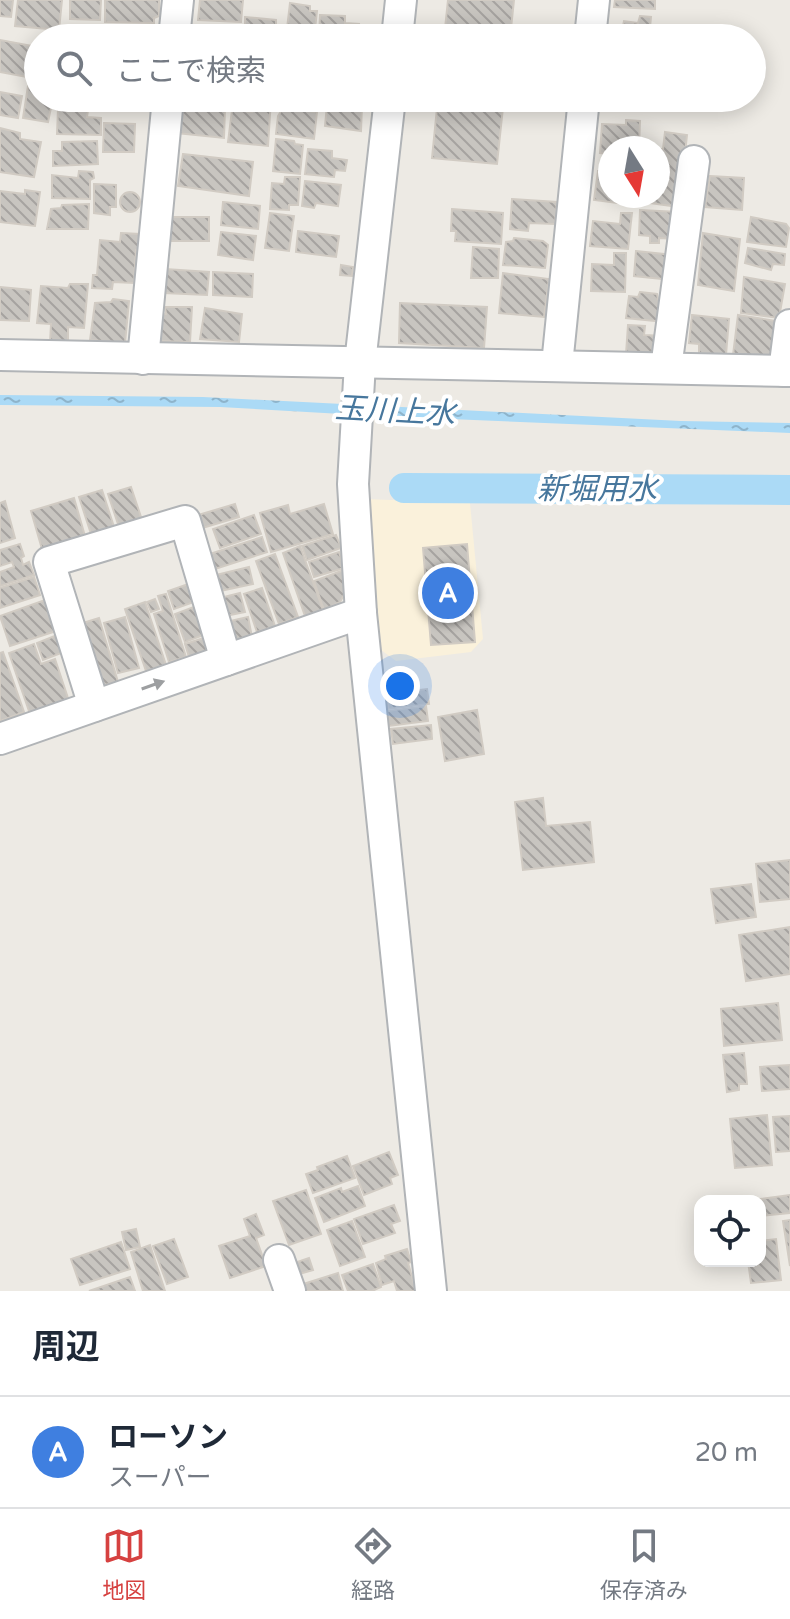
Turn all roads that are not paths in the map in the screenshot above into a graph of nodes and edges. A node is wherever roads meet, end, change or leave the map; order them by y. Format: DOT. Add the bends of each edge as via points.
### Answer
graph roads {
  1 [pos="178,0"];
  2 [pos="401,0"];
  3 [pos="594,0"];
  4 [pos="175,24"];
  5 [pos="398,24"];
  6 [pos="591,24"];
  7 [pos="167,112"];
  8 [pos="388,112"];
  9 [pos="583,112"];
  10 [pos="694,161"];
  11 [pos="790,325"];
  12 [pos="0,355"];
  13 [pos="143,359"];
  14 [pos="360,363"];
  15 [pos="557,365"];
  16 [pos="666,368"];
  17 [pos="787,371"];
  18 [pos="361,613"];
  19 [pos="226,660"];
  20 [pos="94,706"];
  21 [pos="0,739"];
  22 [pos="279,1260"];
  23 [pos="290,1291"];
  24 [pos="431,1291"];
  1 -- 4 [label="street"];
  2 -- 5 [label="street"];
  3 -- 6 [label="street"];
  7 -- 13 [label="street"];
  8 -- 14 [label="street"];
  9 -- 15 [label="street"];
  10 -- 16 [label="street"];
  11 -- 17 [label="street"];
  12 -- 13 [label="street"];
  13 -- 14 [label="street"];
  14 -- 15 [label="street"];
  14 -- 18 [label="street" via="353,484"];
  15 -- 16 [label="street"];
  16 -- 17 [label="street"];
  18 -- 19 [label="street"];
  18 -- 24 [label="street"];
  20 -- 19 [label="street, one-way"];
  19 -- 20 [label="street" via="185,521 49,562"];
  20 -- 21 [label="street"];
  22 -- 23 [label="street"];
}
